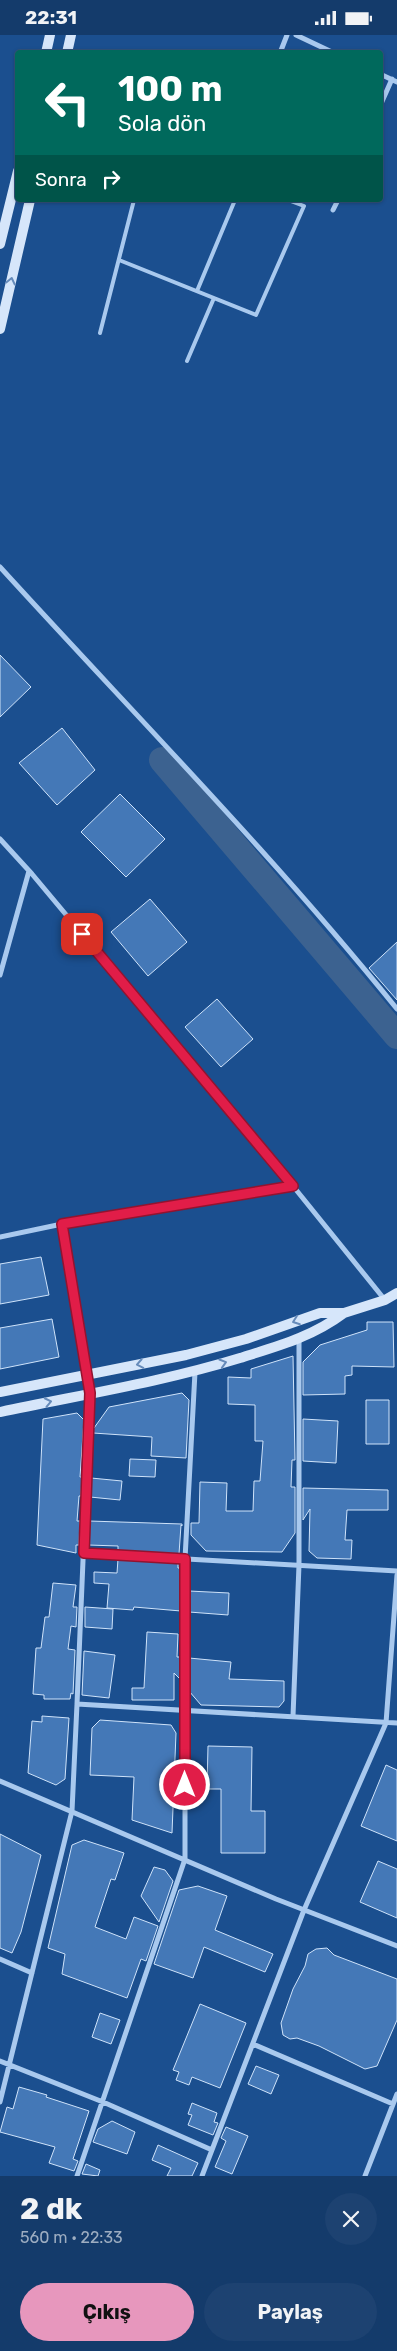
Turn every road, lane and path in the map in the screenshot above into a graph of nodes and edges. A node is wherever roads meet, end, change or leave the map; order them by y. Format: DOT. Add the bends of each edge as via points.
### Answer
graph roads {
  1 [pos="50,35"];
  2 [pos="71,35"];
  3 [pos="287,35"];
  4 [pos="296,35"];
  5 [pos="47,50"];
  6 [pos="68,50"];
  7 [pos="281,50"];
  8 [pos="328,50"];
  9 [pos="394,81"];
  10 [pos="383,100"];
  11 [pos="15,183"];
  12 [pos="30,202"];
  13 [pos="134,202"];
  14 [pos="234,202"];
  15 [pos="293,202"];
  16 [pos="337,202"];
  17 [pos="333,210"];
  18 [pos="0,244"];
  19 [pos="119,260"];
  20 [pos="197,291"];
  21 [pos="214,298"];
  22 [pos="0,329"];
  23 [pos="100,333"];
  24 [pos="187,361"];
  25 [pos="0,567"];
  26 [pos="0,839"];
  27 [pos="29,871"];
  28 [pos="0,975"];
  29 [pos="397,1009"];
  30 [pos="293,1186"];
  31 [pos="62,1224"];
  32 [pos="0,1237"];
  33 [pos="397,1293"];
  34 [pos="385,1300"];
  35 [pos="344,1313"];
  36 [pos="299,1340"];
  37 [pos="194,1372"];
  38 [pos="87,1375"];
  39 [pos="0,1392"];
  40 [pos="90,1393"];
  41 [pos="0,1412"];
  42 [pos="84,1553"];
  43 [pos="185,1559"];
  44 [pos="299,1565"];
  45 [pos="397,1571"];
  46 [pos="397,1575"];
  47 [pos="77,1704"];
  48 [pos="185,1711"];
  49 [pos="293,1716"];
  50 [pos="386,1723"];
  51 [pos="397,1723"];
  52 [pos="0,1781"];
  53 [pos="72,1811"];
  54 [pos="185,1859"];
  55 [pos="304,1910"];
  56 [pos="397,1946"];
  57 [pos="0,1959"];
  58 [pos="32,1973"];
  59 [pos="253,2044"];
  60 [pos="0,2061"];
  61 [pos="10,2065"];
  62 [pos="397,2094"];
  63 [pos="103,2101"];
  64 [pos="0,2102"];
  65 [pos="393,2104"];
  66 [pos="212,2150"];
  67 [pos="77,2176"];
  68 [pos="202,2176"];
  69 [pos="365,2176"];
  1 -- 5 [label="main road"];
  2 -- 6 [label="main road"];
  3 -- 7 [label="street"];
  4 -- 8 [label="street"];
  9 -- 10 [label="street"];
  11 -- 18 [label="main road"];
  22 -- 12 [label="main road, one-way"];
  13 -- 19 [label="lane"];
  14 -- 20 [label="lane"];
  15 -- 21 [label="lane" via="304,207 256,315"];
  16 -- 17 [label="street"];
  19 -- 20 [label="lane"];
  19 -- 23 [label="lane"];
  20 -- 21 [label="lane"];
  21 -- 24 [label="lane"];
  25 -- 29 [label="street" via="210,794"];
  26 -- 27 [label="street"];
  27 -- 28 [label="street"];
  27 -- 30 [label="street"];
  30 -- 31 [label="street"];
  30 -- 34 [label="street"];
  31 -- 32 [label="street"];
  31 -- 38 [label="street"];
  33 -- 34 [label="main road"];
  34 -- 35 [label="main road"];
  35 -- 36 [label="main road" via="324,1328"];
  35 -- 38 [label="main road, one-way" via="320,1313 246,1339 186,1355"];
  37 -- 36 [label="main road, one-way"];
  36 -- 44 [label="street"];
  37 -- 40 [label="main road"];
  37 -- 43 [label="street"];
  38 -- 39 [label="main road"];
  38 -- 40 [label="street"];
  41 -- 40 [label="main road, one-way"];
  40 -- 42 [label="street"];
  42 -- 43 [label="street"];
  42 -- 47 [label="street"];
  43 -- 44 [label="street"];
  43 -- 48 [label="street"];
  44 -- 45 [label="street"];
  44 -- 49 [label="street"];
  46 -- 50 [label="street"];
  47 -- 48 [label="street"];
  47 -- 53 [label="street"];
  48 -- 49 [label="street"];
  48 -- 54 [label="street"];
  49 -- 50 [label="street"];
  50 -- 51 [label="street"];
  50 -- 55 [label="street"];
  52 -- 53 [label="street"];
  53 -- 54 [label="street"];
  53 -- 58 [label="street"];
  54 -- 55 [label="street"];
  54 -- 63 [label="street"];
  55 -- 56 [label="street"];
  55 -- 59 [label="street"];
  57 -- 58 [label="street"];
  58 -- 61 [label="street"];
  59 -- 65 [label="street"];
  59 -- 66 [label="street"];
  60 -- 61 [label="street"];
  61 -- 63 [label="street"];
  61 -- 64 [label="street"];
  62 -- 65 [label="street"];
  63 -- 66 [label="street"];
  63 -- 67 [label="street"];
  65 -- 69 [label="street"];
  66 -- 68 [label="street"];
}
